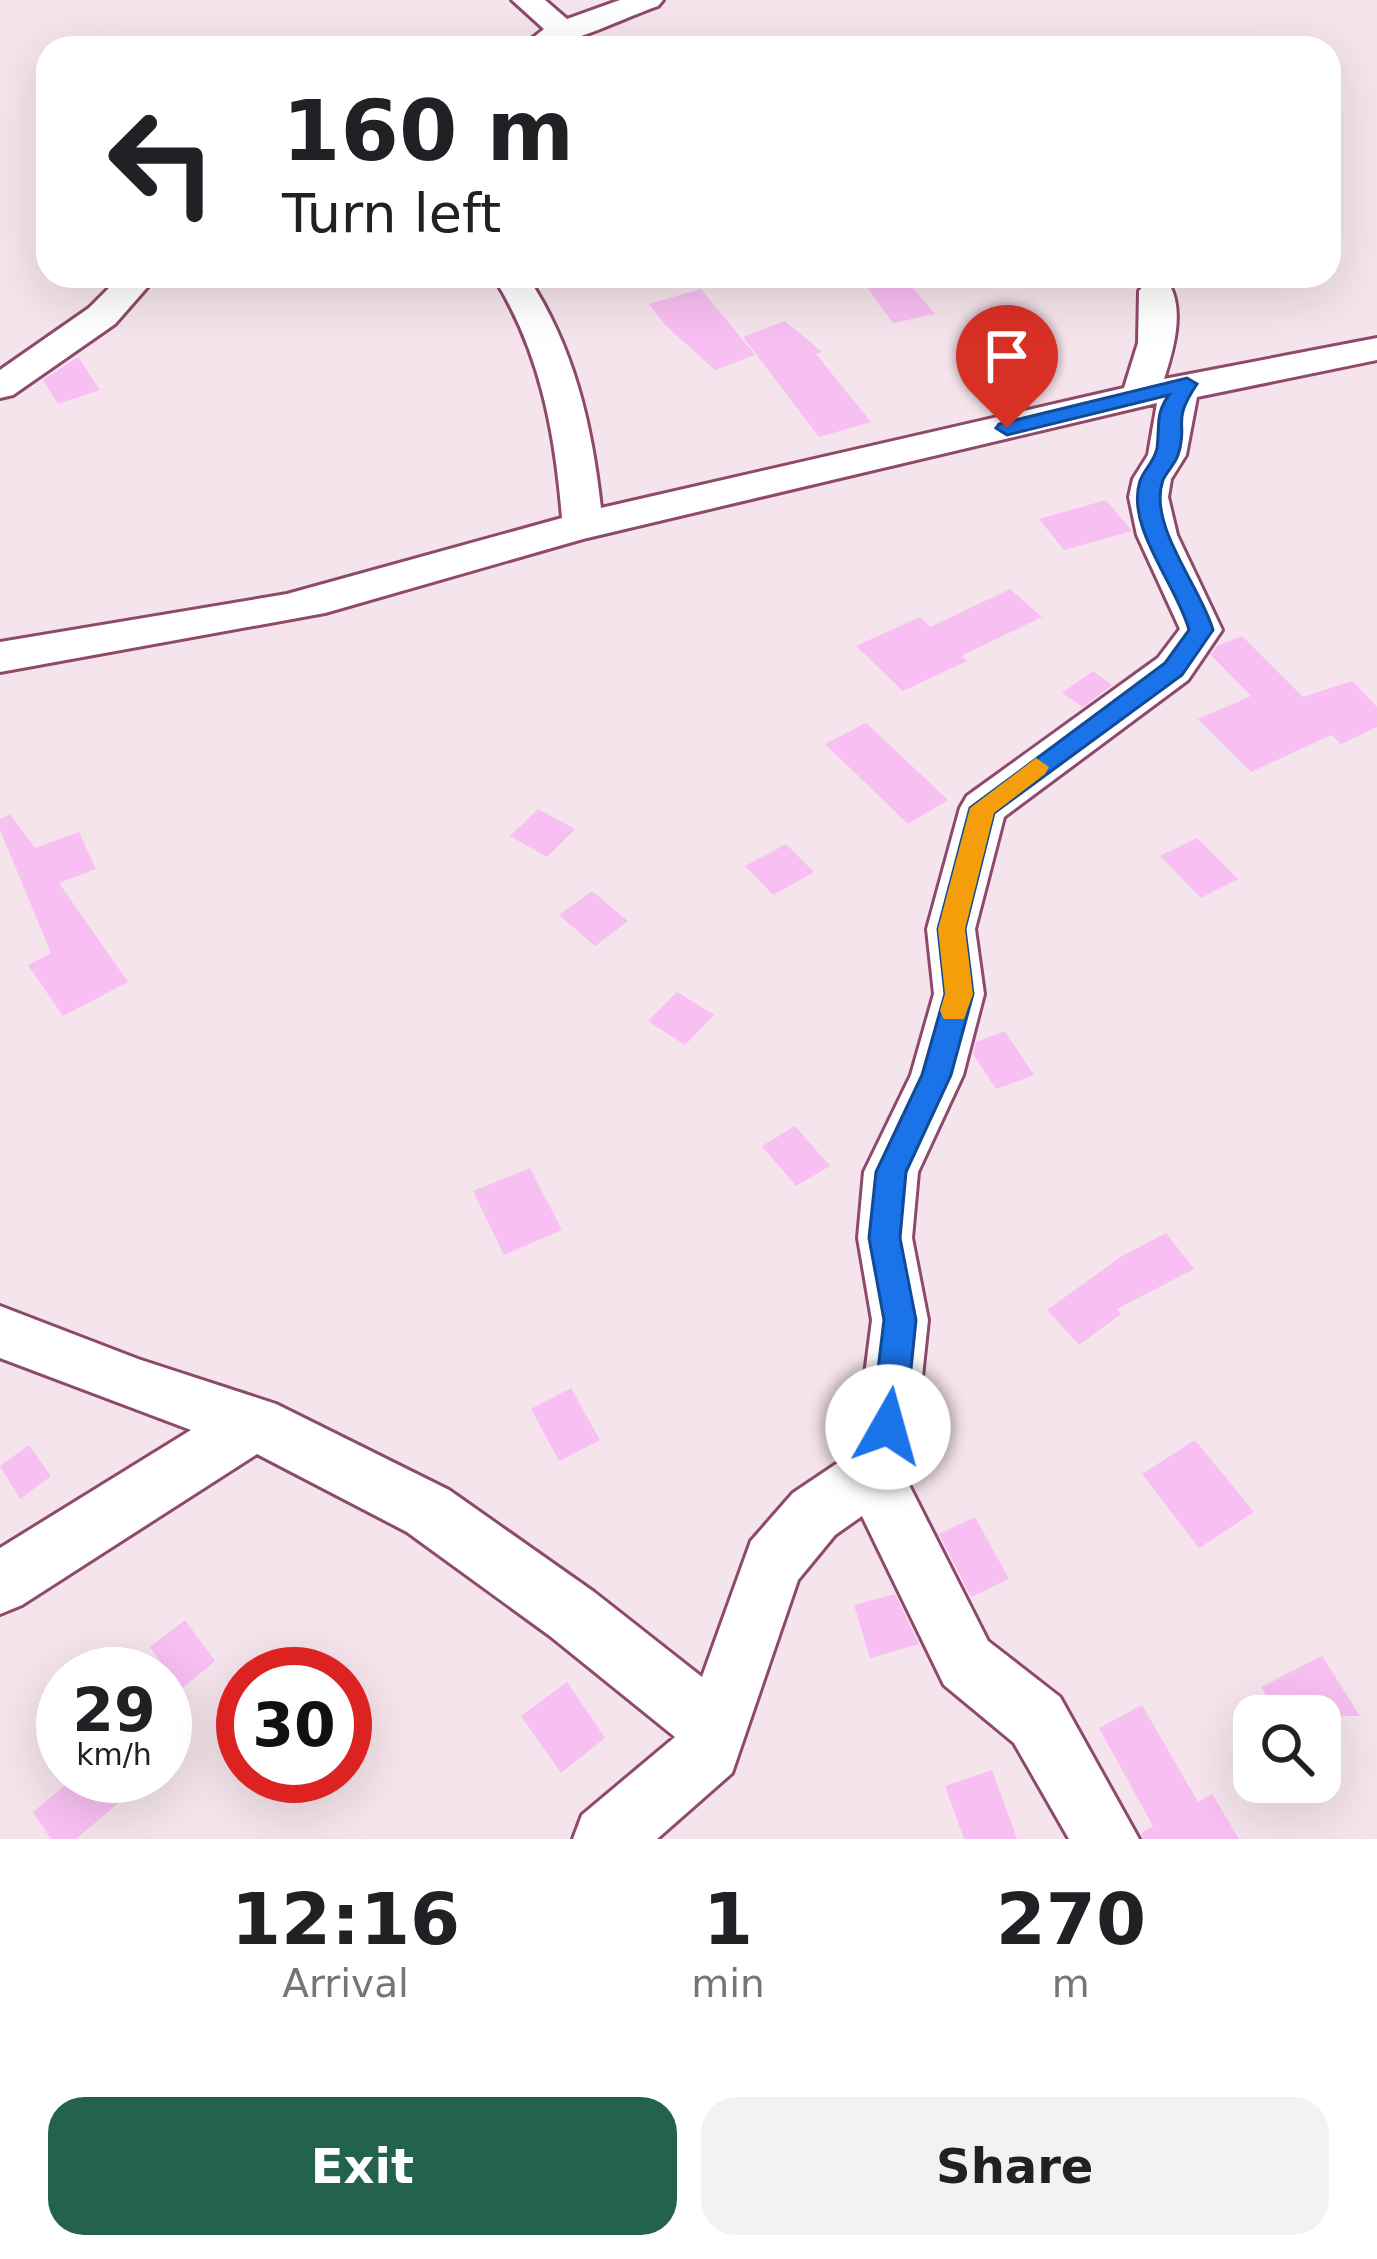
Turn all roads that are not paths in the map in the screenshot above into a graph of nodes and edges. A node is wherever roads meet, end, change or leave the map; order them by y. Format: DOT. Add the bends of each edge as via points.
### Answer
graph roads {
  1 [pos="527,0"];
  2 [pos="648,0"];
  3 [pos="563,30"];
  4 [pos="554,36"];
  5 [pos="129,288"];
  6 [pos="519,288"];
  7 [pos="1157,291"];
  8 [pos="1377,350"];
  9 [pos="0,387"];
  10 [pos="1164,388"];
  11 [pos="583,526"];
  12 [pos="0,657"];
  13 [pos="0,1332"];
  14 [pos="255,1424"];
  15 [pos="872,1474"];
  16 [pos="0,1583"];
  17 [pos="716,1729"];
  18 [pos="606,1839"];
  19 [pos="1106,1839"];
  1 -- 3 [label="street"];
  2 -- 3 [label="street"];
  3 -- 4 [label="street"];
  5 -- 9 [label="street"];
  6 -- 11 [label="street" via="534,308 574,426"];
  7 -- 10 [label="street" via="1155,355"];
  8 -- 10 [label="street"];
  10 -- 11 [label="street"];
  10 -- 15 [label="street" via="1168,453 1150,483 1155,535 1201,630 1173,669 982,808 951,929 959,994 937,1075 891,1172 885,1238 900,1320 885,1452"];
  11 -- 12 [label="street" via="289,608"];
  13 -- 14 [label="street"];
  14 -- 16 [label="street"];
  14 -- 17 [label="street" via="428,1510"];
  15 -- 17 [label="street" via="814,1514 773,1562"];
  15 -- 19 [label="street" via="967,1663 1037,1720"];
  17 -- 18 [label="street" via="709,1750"];
}
